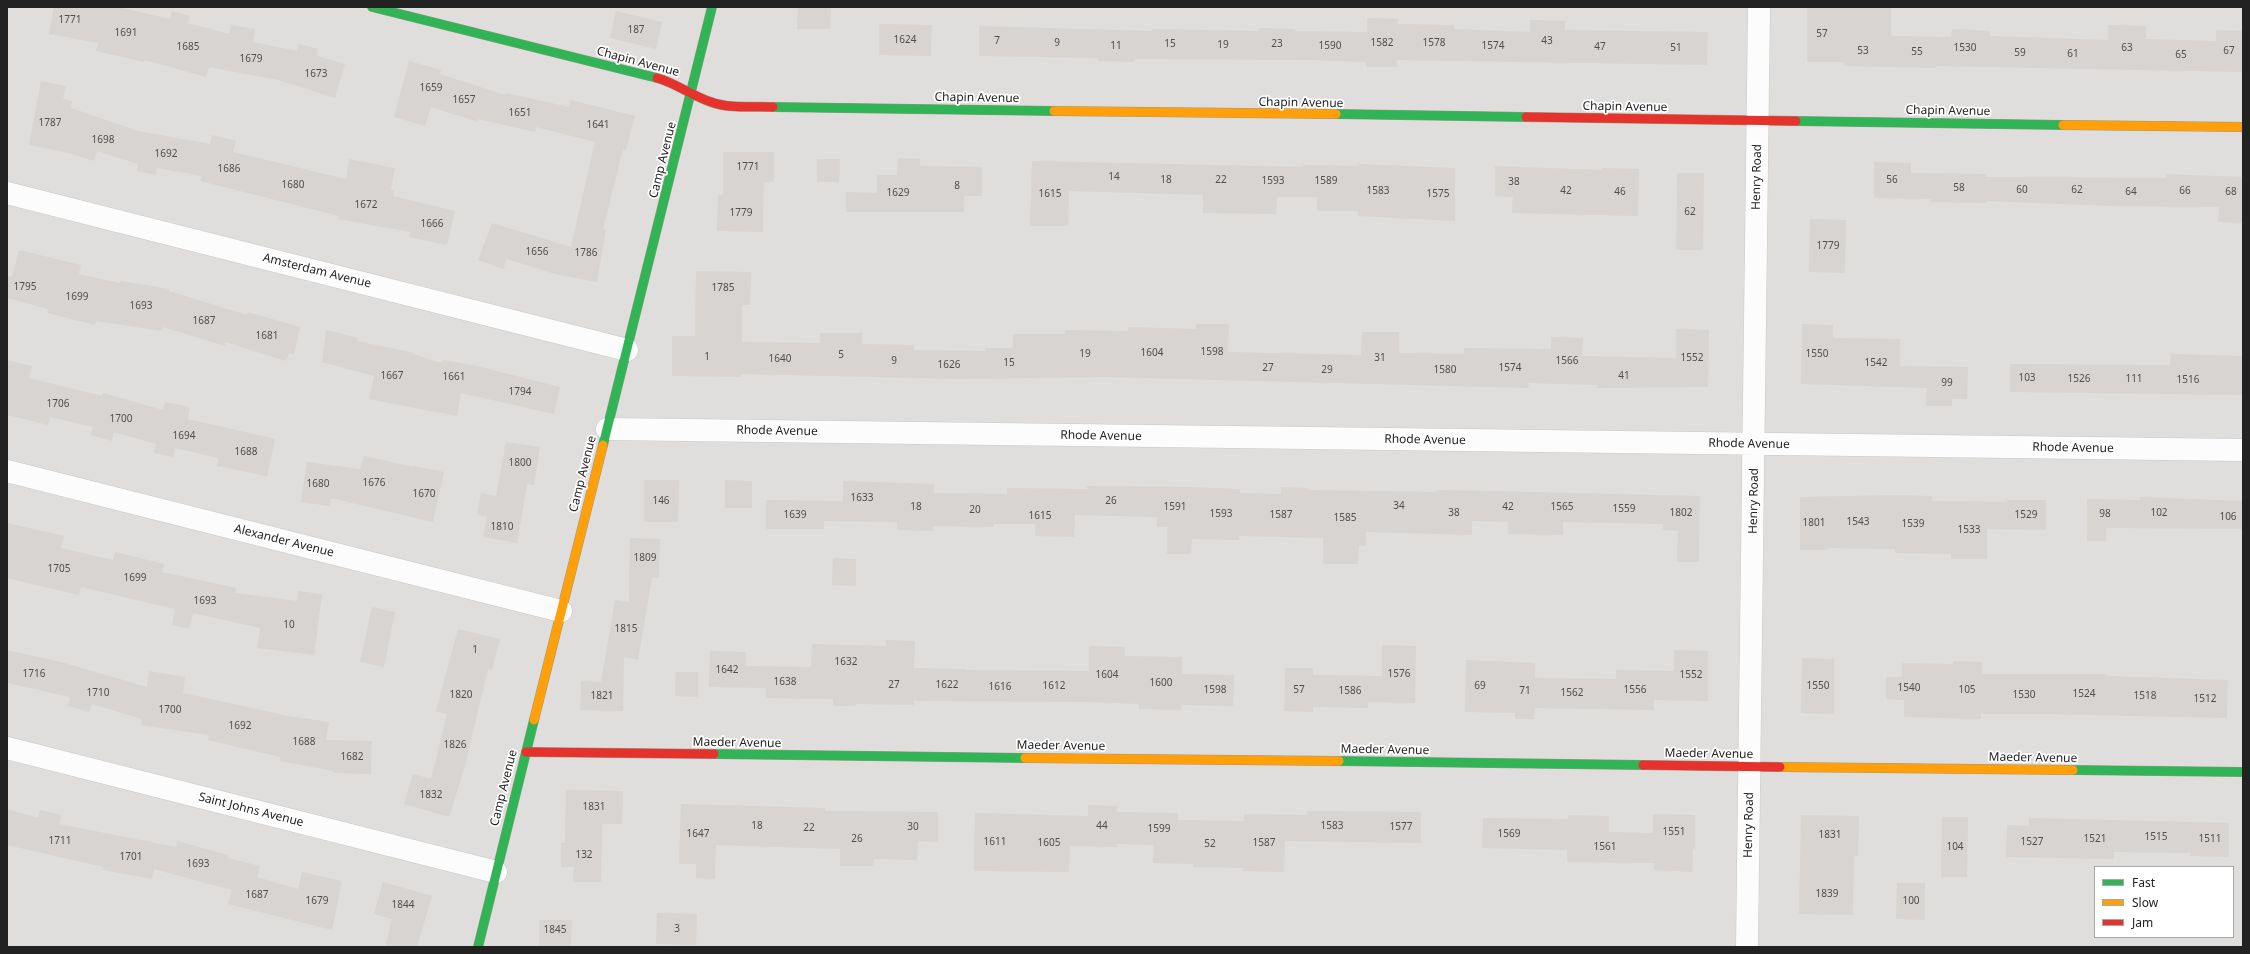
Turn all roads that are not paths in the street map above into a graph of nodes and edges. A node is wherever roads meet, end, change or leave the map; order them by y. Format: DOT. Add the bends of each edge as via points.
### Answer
graph roads {
  1 [pos="372,7"];
  2 [pos="712,7"];
  3 [pos="1759,7"];
  4 [pos="692,93"];
  5 [pos="1758,121"];
  6 [pos="2243,127"];
  7 [pos="7,193"];
  8 [pos="627,350"];
  9 [pos="607,429"];
  10 [pos="1754,444"];
  11 [pos="2243,450"];
  12 [pos="7,471"];
  13 [pos="561,611"];
  14 [pos="7,748"];
  15 [pos="526,752"];
  16 [pos="1750,766"];
  17 [pos="2243,772"];
  18 [pos="496,872"];
  19 [pos="478,947"];
  20 [pos="1747,947"];
  1 -- 4 [label="street, Chapin Avenue" via="666,80"];
  2 -- 4 [label="street, Camp Avenue"];
  3 -- 5 [label="street, Henry Road"];
  4 -- 5 [label="street, Chapin Avenue" via="726,106"];
  4 -- 8 [label="street, Camp Avenue"];
  5 -- 6 [label="street, Chapin Avenue"];
  5 -- 10 [label="street, Henry Road"];
  7 -- 8 [label="street, Amsterdam Avenue"];
  8 -- 9 [label="street, Camp Avenue"];
  9 -- 10 [label="street, Rhode Avenue"];
  9 -- 13 [label="street, Camp Avenue"];
  10 -- 11 [label="street, Rhode Avenue"];
  10 -- 16 [label="street, Henry Road"];
  12 -- 13 [label="street, Alexander Avenue"];
  13 -- 15 [label="street, Camp Avenue"];
  14 -- 18 [label="street, Saint Johns Avenue"];
  15 -- 16 [label="street, Maeder Avenue"];
  15 -- 18 [label="street, Camp Avenue"];
  16 -- 17 [label="street, Maeder Avenue"];
  16 -- 20 [label="street, Henry Road"];
  18 -- 19 [label="street, Camp Avenue"];
}
